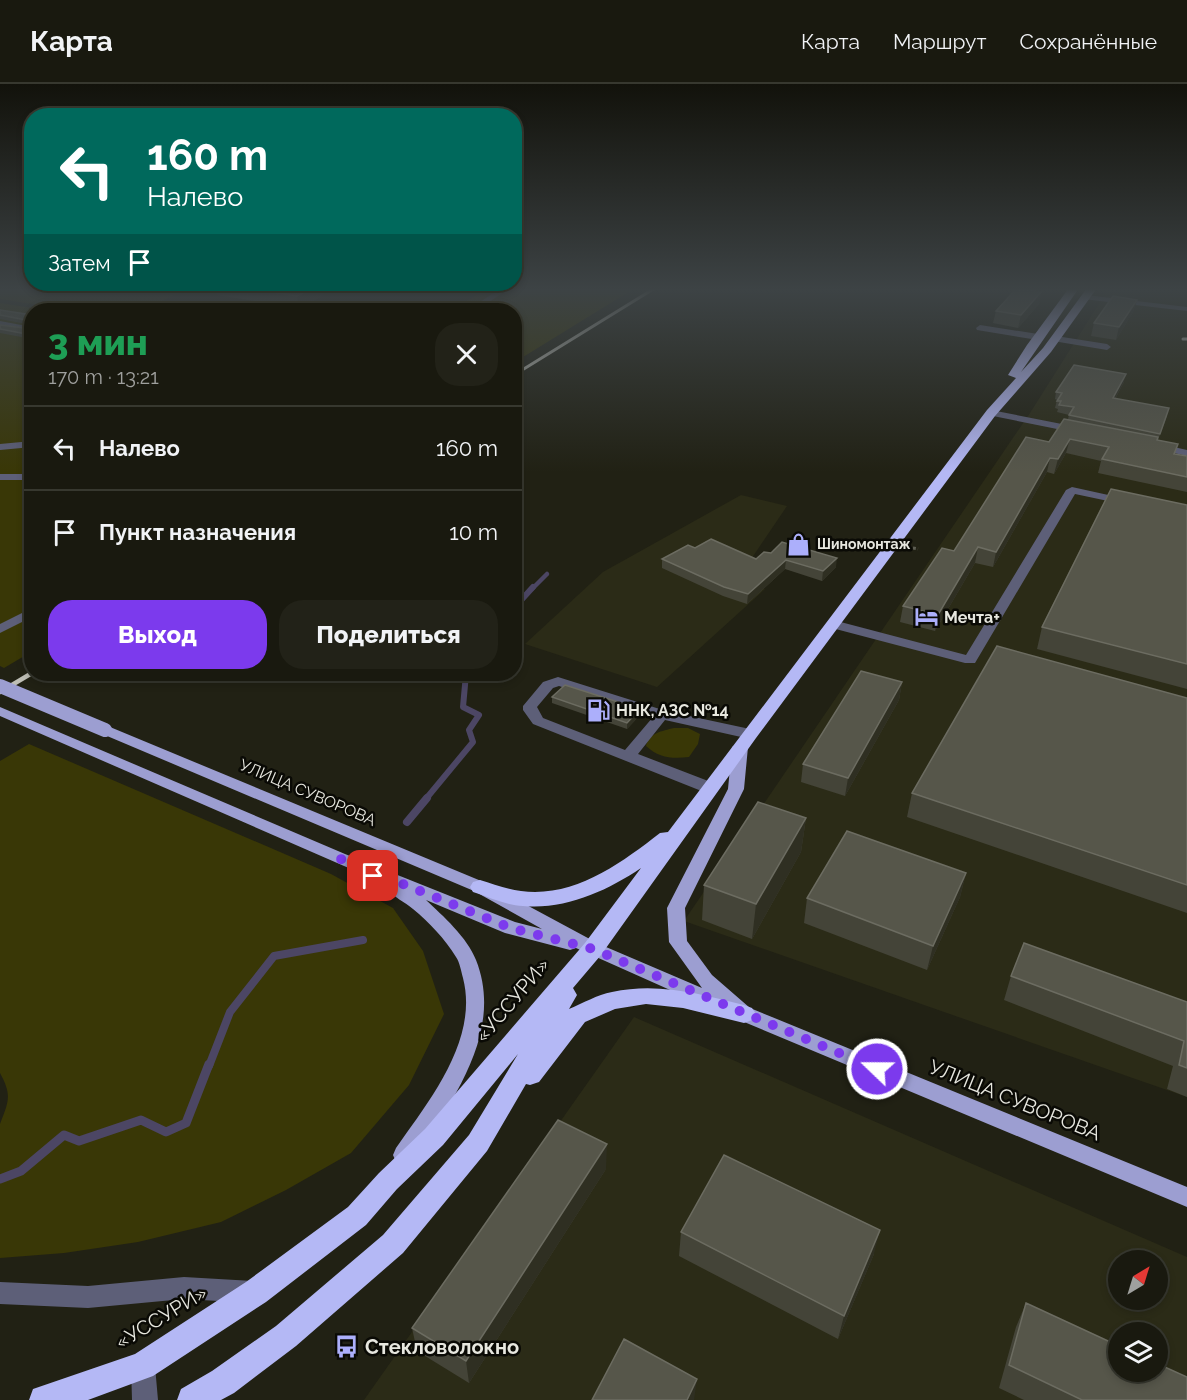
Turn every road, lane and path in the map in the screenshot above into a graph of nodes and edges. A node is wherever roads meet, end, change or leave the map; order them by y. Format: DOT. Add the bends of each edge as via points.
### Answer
graph roads {
  1 [pos="1031,349"];
  2 [pos="1047,349"];
  3 [pos="992,413"];
  4 [pos="1083,432"];
  5 [pos="1141,443"];
  6 [pos="24,445"];
  7 [pos="0,447"];
  8 [pos="1187,453"];
  9 [pos="0,477"];
  10 [pos="24,477"];
  11 [pos="1141,505"];
  12 [pos="24,616"];
  13 [pos="833,624"];
  14 [pos="0,629"];
  15 [pos="0,686"];
  16 [pos="0,711"];
  17 [pos="662,715"];
  18 [pos="745,740"];
  19 [pos="628,756"];
  20 [pos="710,788"];
  21 [pos="684,824"];
  22 [pos="339,858"];
  23 [pos="480,888"];
  24 [pos="593,949"];
  25 [pos="744,1014"];
  26 [pos="478,1143"];
  27 [pos="388,1181"];
  28 [pos="1187,1197"];
  29 [pos="256,1292"];
  30 [pos="0,1293"];
  31 [pos="143,1366"];
  32 [pos="44,1400"];
  33 [pos="145,1400"];
  34 [pos="192,1400"];
  1 -- 3 [label="highway"];
  2 -- 3 [label="highway"];
  3 -- 4 [label="street"];
  3 -- 13 [label="highway"];
  5 -- 8 [label="street"];
  6 -- 7 [label="street"];
  9 -- 10 [label="street"];
  11 -- 13 [label="street" via="1072,490 970,660"];
  12 -- 14 [label="street"];
  13 -- 18 [label="highway"];
  15 -- 23 [label="main road, УЛИЦА СУВОРОВА, bridge"];
  16 -- 22 [label="main road, УЛИЦА СУВОРОВА"];
  17 -- 18 [label="street"];
  17 -- 19 [label="street"];
  17 -- 19 [label="street" via="558,681 548,685 530,706 538,721"];
  18 -- 20 [label="highway"];
  18 -- 25 [label="main road" via="736,789 676,908 678,942 705,980"];
  19 -- 20 [label="street"];
  20 -- 21 [label="highway"];
  21 -- 23 [label="highway" via="626,870 593,887 555,899 523,898"];
  21 -- 24 [label="highway"];
  22 -- 24 [label="main road, УЛИЦА СУВОРОВА" via="511,928"];
  22 -- 27 [label="main road" via="407,894 441,926 467,959 476,1001 469,1047"];
  23 -- 24 [label="main road, УЛИЦА СУВОРОВА"];
  24 -- 25 [label="main road, УЛИЦА СУВОРОВА"];
  24 -- 26 [label="highway, «УССУРИ»"];
  24 -- 27 [label="highway, «УССУРИ»" via="434,1137"];
  25 -- 26 [label="highway" via="683,999 646,995 611,1001 577,1016"];
  25 -- 28 [label="main road, УЛИЦА СУВОРОВА"];
  26 -- 34 [label="highway, «УССУРИ»" via="393,1244 286,1336"];
  27 -- 29 [label="highway, «УССУРИ»" via="357,1216"];
  29 -- 30 [label="street" via="184,1288 88,1297"];
  29 -- 31 [label="highway, «УССУРИ»"];
  31 -- 32 [label="highway, «УССУРИ»"];
  31 -- 33 [label="street"];
}
